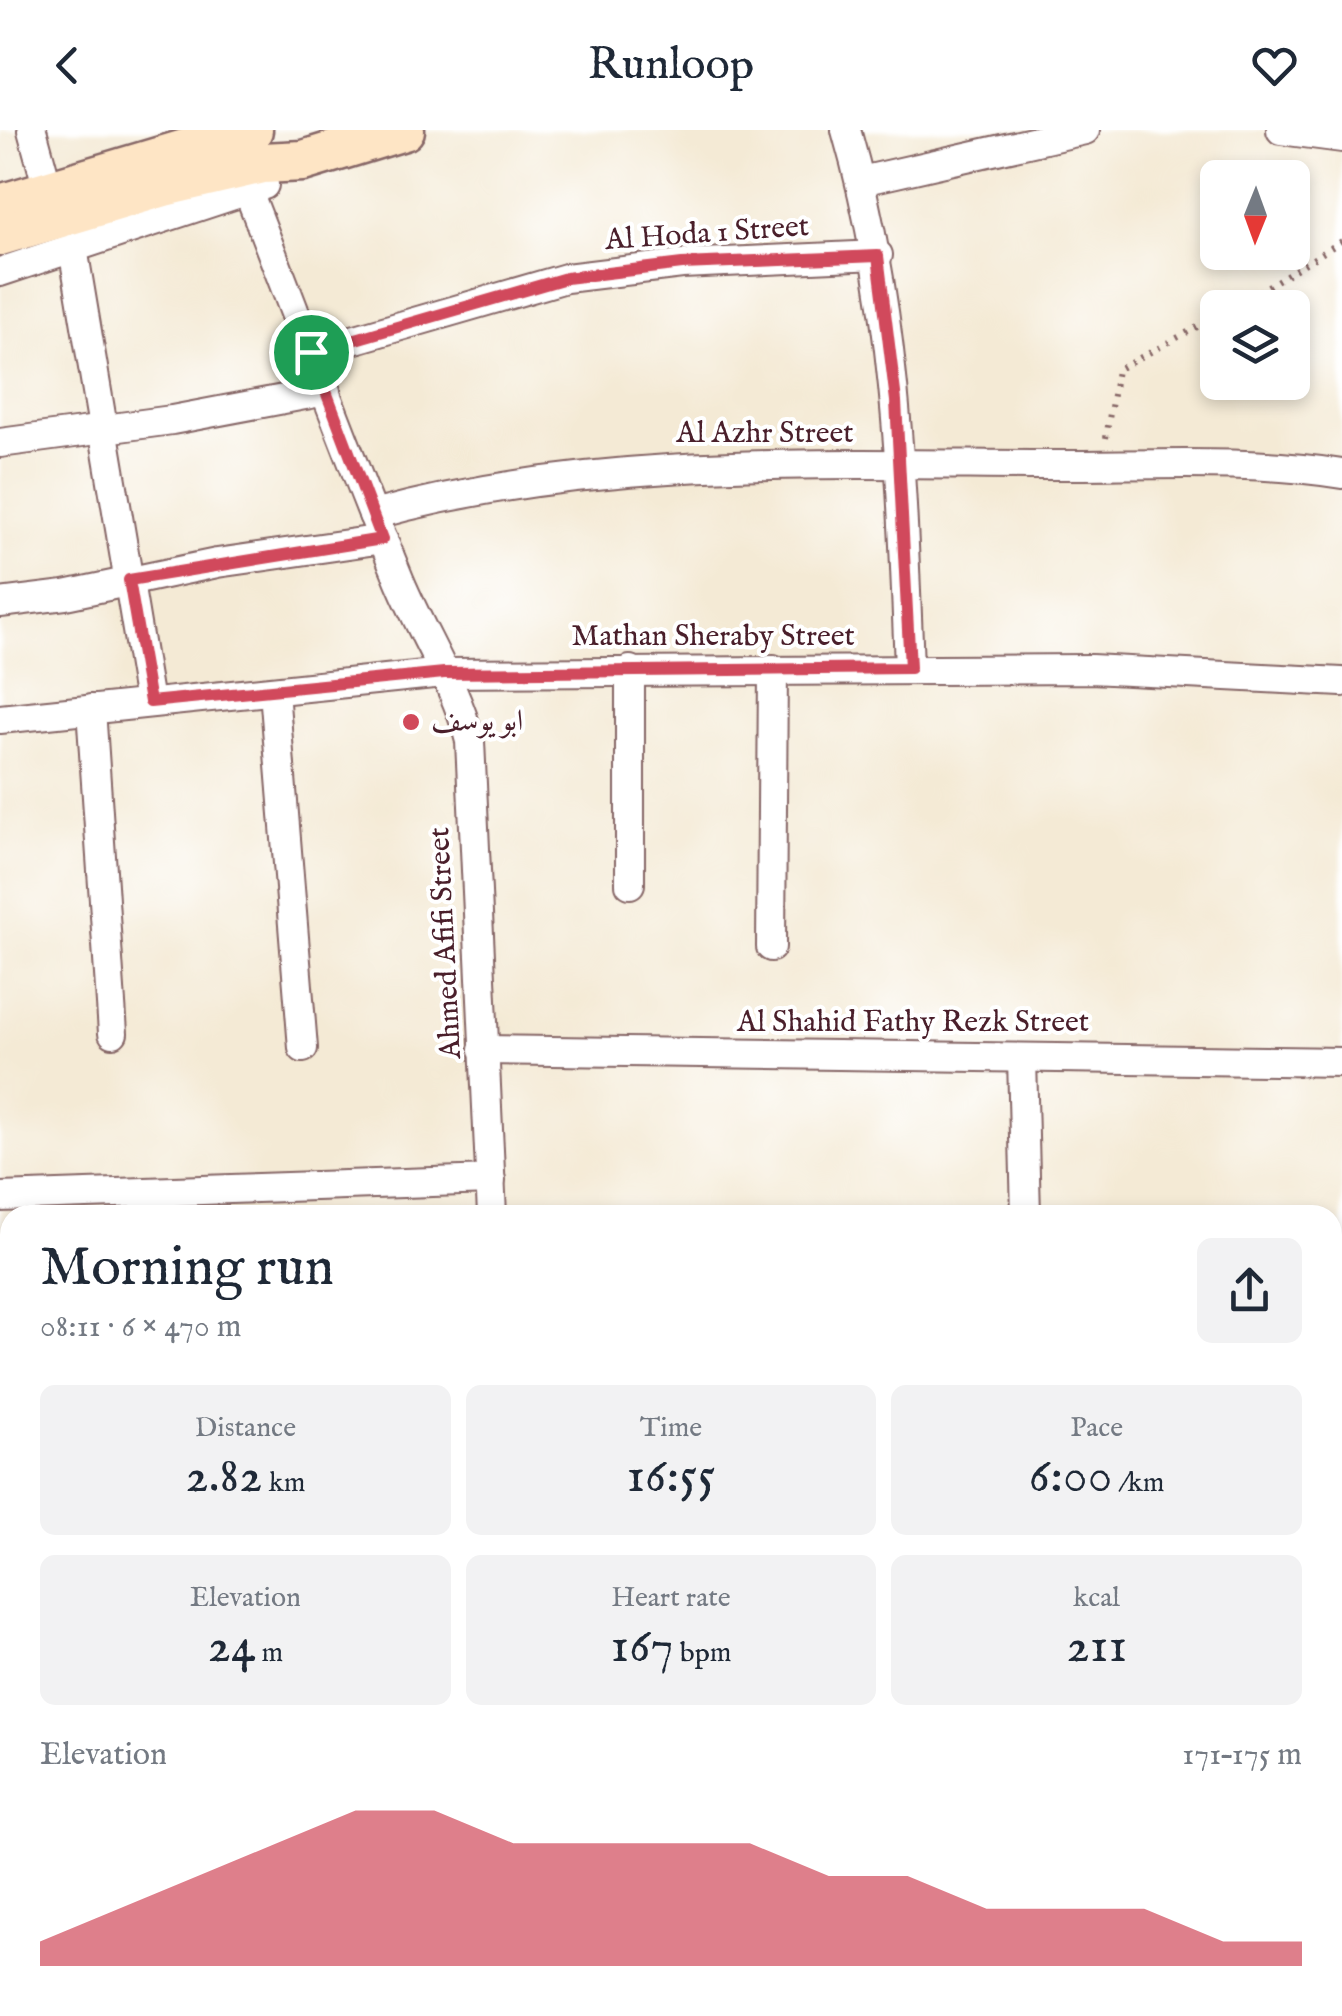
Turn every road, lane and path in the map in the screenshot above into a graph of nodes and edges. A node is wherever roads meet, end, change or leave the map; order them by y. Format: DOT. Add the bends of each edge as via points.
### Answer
graph roads {
  1 [pos="32,130"];
  2 [pos="252,130"];
  3 [pos="404,130"];
  4 [pos="846,130"];
  5 [pos="1085,130"];
  6 [pos="1281,130"];
  7 [pos="1342,138"];
  8 [pos="303,161"];
  9 [pos="861,182"];
  10 [pos="48,189"];
  11 [pos="248,191"];
  12 [pos="0,205"];
  13 [pos="0,235"];
  14 [pos="1342,241"];
  15 [pos="73,248"];
  16 [pos="878,256"];
  17 [pos="0,272"];
  18 [pos="1262,290"];
  19 [pos="1200,326"];
  20 [pos="311,352"];
  21 [pos="326,391"];
  22 [pos="104,430"];
  23 [pos="0,443"];
  24 [pos="901,466"];
  25 [pos="1103,466"];
  26 [pos="1342,474"];
  27 [pos="378,527"];
  28 [pos="129,580"];
  29 [pos="0,603"];
  30 [pos="910,668"];
  31 [pos="773,669"];
  32 [pos="630,670"];
  33 [pos="444,673"];
  34 [pos="1342,682"];
  35 [pos="274,691"];
  36 [pos="150,702"];
  37 [pos="91,708"];
  38 [pos="0,719"];
  39 [pos="630,884"];
  40 [pos="771,947"];
  41 [pos="113,1033"];
  42 [pos="303,1048"];
  43 [pos="484,1050"];
  44 [pos="1022,1058"];
  45 [pos="1342,1062"];
  46 [pos="491,1180"];
  47 [pos="0,1196"];
  48 [pos="492,1205"];
  49 [pos="1026,1205"];
  1 -- 10 [label="street"];
  2 -- 10 [label="main road"];
  3 -- 8 [label="main road"];
  4 -- 9 [label="street"];
  5 -- 9 [label="street"];
  6 -- 7 [label="street"];
  8 -- 11 [label="street"];
  8 -- 13 [label="main road" via="220,171"];
  9 -- 16 [label="street"];
  10 -- 12 [label="main road"];
  11 -- 15 [label="street"];
  11 -- 20 [label="street, Ahmed Afifi Street"];
  14 -- 18 [label="path"];
  15 -- 17 [label="street"];
  15 -- 22 [label="street"];
  16 -- 20 [label="street, Al Hoda 1 Street" via="682,264 566,278"];
  16 -- 24 [label="street"];
  19 -- 25 [label="path" via="1117,370"];
  20 -- 21 [label="street, Ahmed Afifi Street"];
  21 -- 22 [label="street"];
  21 -- 27 [label="street, Ahmed Afifi Street"];
  22 -- 23 [label="street"];
  22 -- 28 [label="street"];
  24 -- 25 [label="street, Al Azhr Street"];
  24 -- 27 [label="street, Al Azhr Street" via="593,472 502,484"];
  24 -- 30 [label="street"];
  25 -- 26 [label="street, Al Azhr Street"];
  27 -- 28 [label="street, Al Azhr Street"];
  27 -- 33 [label="street, Ahmed Afifi Street"];
  28 -- 29 [label="street, Al Azhr Street"];
  28 -- 36 [label="street"];
  30 -- 31 [label="street, Mathan Sheraby Street"];
  30 -- 34 [label="street, Mathan Sheraby Street"];
  31 -- 32 [label="street, Mathan Sheraby Street"];
  31 -- 40 [label="street"];
  32 -- 33 [label="street, Mathan Sheraby Street"];
  32 -- 39 [label="street"];
  33 -- 35 [label="street, Mathan Sheraby Street"];
  33 -- 43 [label="street, Ahmed Afifi Street" via="465,721 473,762"];
  35 -- 36 [label="street, Mathan Sheraby Street"];
  35 -- 42 [label="street"];
  36 -- 37 [label="street, Mathan Sheraby Street"];
  37 -- 38 [label="street, Mathan Sheraby Street"];
  37 -- 41 [label="street"];
  43 -- 44 [label="street, Al Shahid Fathy Rezk Street"];
  43 -- 46 [label="street, Ahmed Afifi Street"];
  44 -- 45 [label="street, Al Shahid Fathy Rezk Street"];
  44 -- 49 [label="street"];
  46 -- 47 [label="street"];
  46 -- 48 [label="street, Ahmed Afifi Street"];
}
